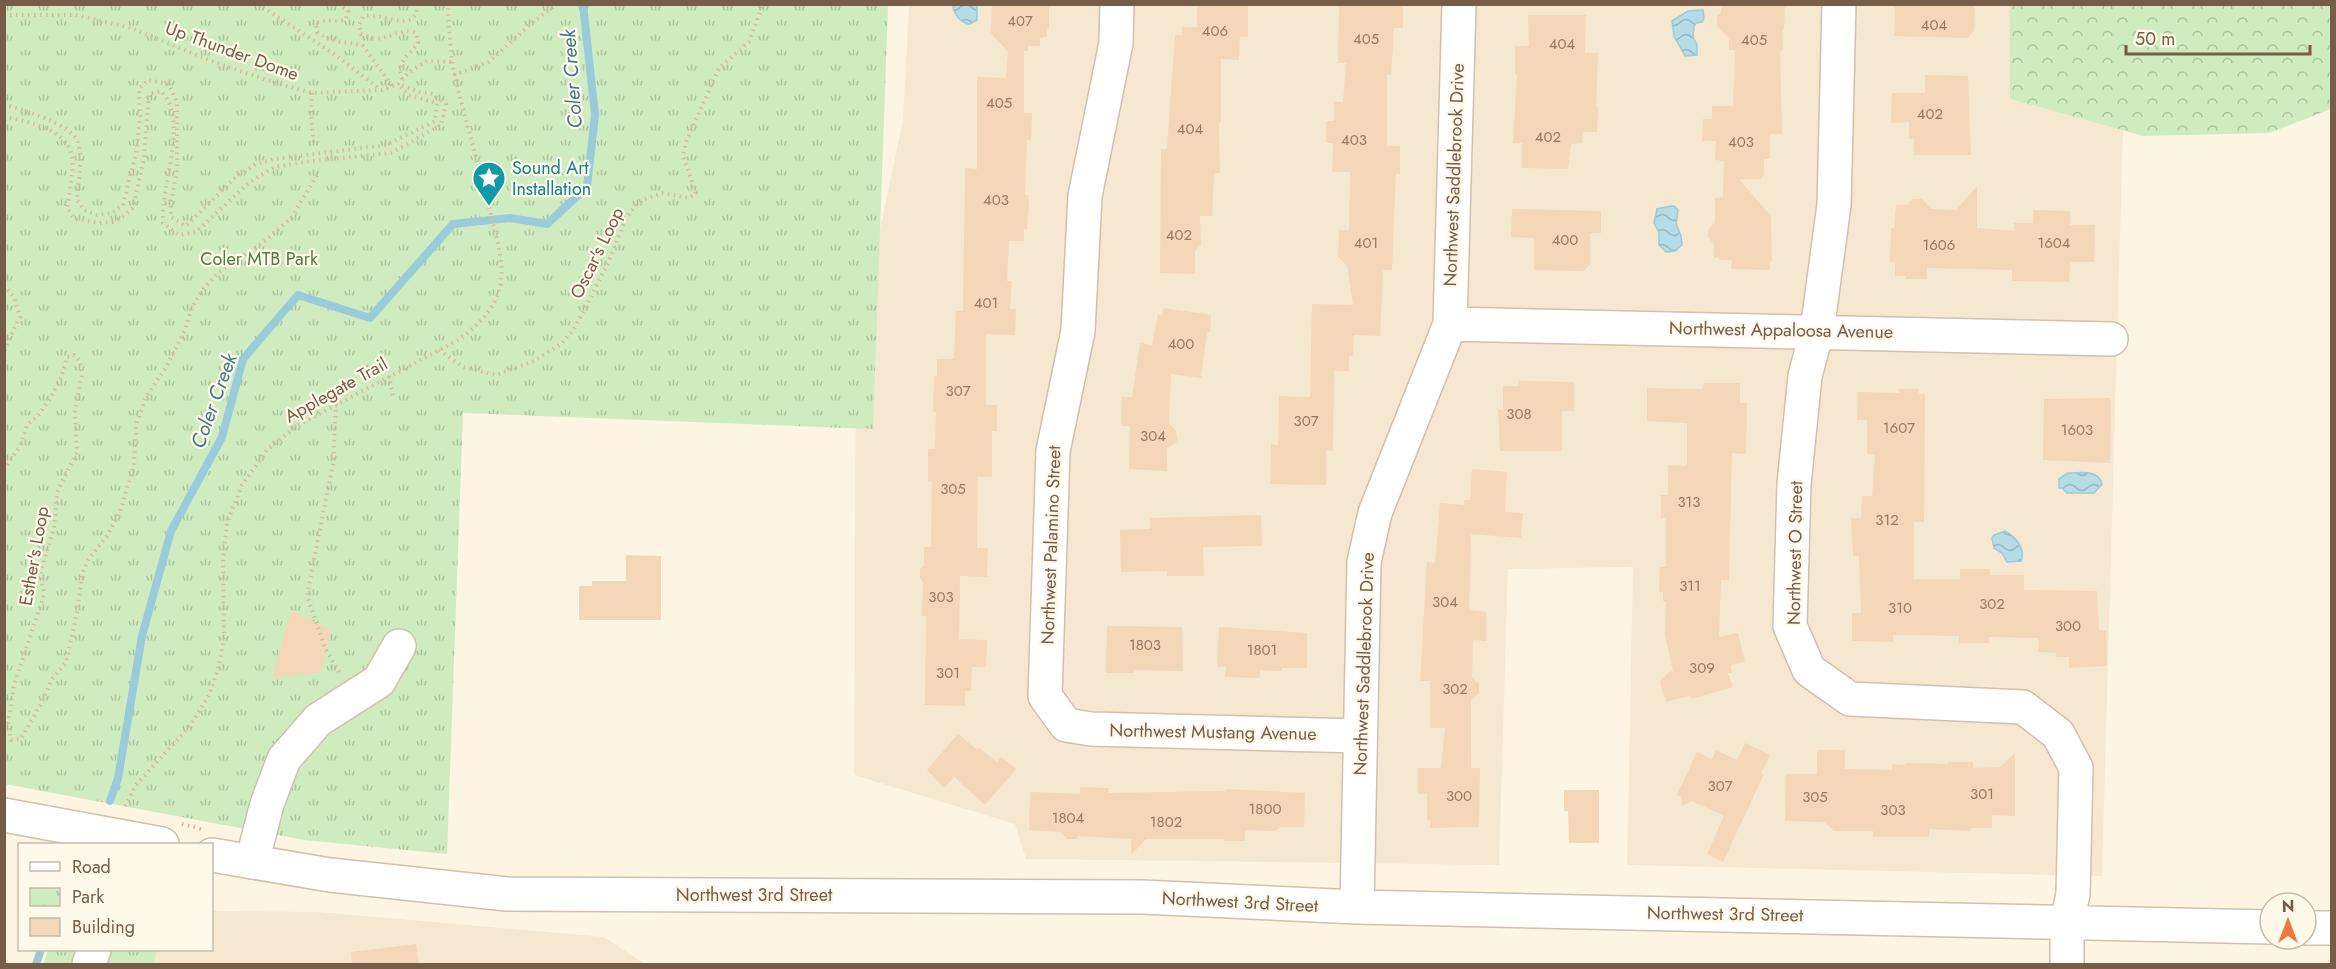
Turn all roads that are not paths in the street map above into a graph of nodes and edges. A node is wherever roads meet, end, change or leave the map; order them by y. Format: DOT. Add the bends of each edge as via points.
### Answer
graph roads {
  1 [pos="1117,4"];
  2 [pos="1459,4"];
  3 [pos="1839,4"];
  4 [pos="1450,324"];
  5 [pos="1817,331"];
  6 [pos="2111,339"];
  7 [pos="399,646"];
  8 [pos="1066,725"];
  9 [pos="1359,736"];
  10 [pos="4,815"];
  11 [pos="157,843"];
  12 [pos="213,855"];
  13 [pos="252,862"];
  14 [pos="1357,907"];
  15 [pos="2067,922"];
  16 [pos="2258,927"];
  17 [pos="2067,964"];
  1 -- 8 [label="street, Northwest Palamino Street" via="1116,43 1085,196 1078,331 1053,452 1045,696"];
  2 -- 4 [label="street, Northwest Saddlebrook Drive"];
  3 -- 5 [label="street, Northwest O Street" via="1834,205"];
  4 -- 5 [label="street, Northwest Appaloosa Avenue"];
  4 -- 9 [label="street, Northwest Saddlebrook Drive" via="1374,513 1364,562"];
  5 -- 6 [label="street, Northwest Appaloosa Avenue"];
  5 -- 15 [label="street, Northwest O Street" via="1805,376 1794,484 1790,626 1809,670 1850,699 2023,707 2058,734 2076,768 2073,894"];
  7 -- 13 [label="street" via="379,681 318,720 284,759"];
  8 -- 9 [label="street, Northwest Mustang Avenue" via="1091,729"];
  9 -- 14 [label="street, Northwest Saddlebrook Drive"];
  10 -- 11 [label="street"];
  12 -- 13 [label="street, Northwest 3rd Street"];
  13 -- 14 [label="street, Northwest 3rd Street" via="330,875 507,894 1142,897"];
  14 -- 15 [label="street, Northwest 3rd Street"];
  15 -- 16 [label="street, Northwest 3rd Street"];
  15 -- 17 [label="street, Northwest O Street"];
}
